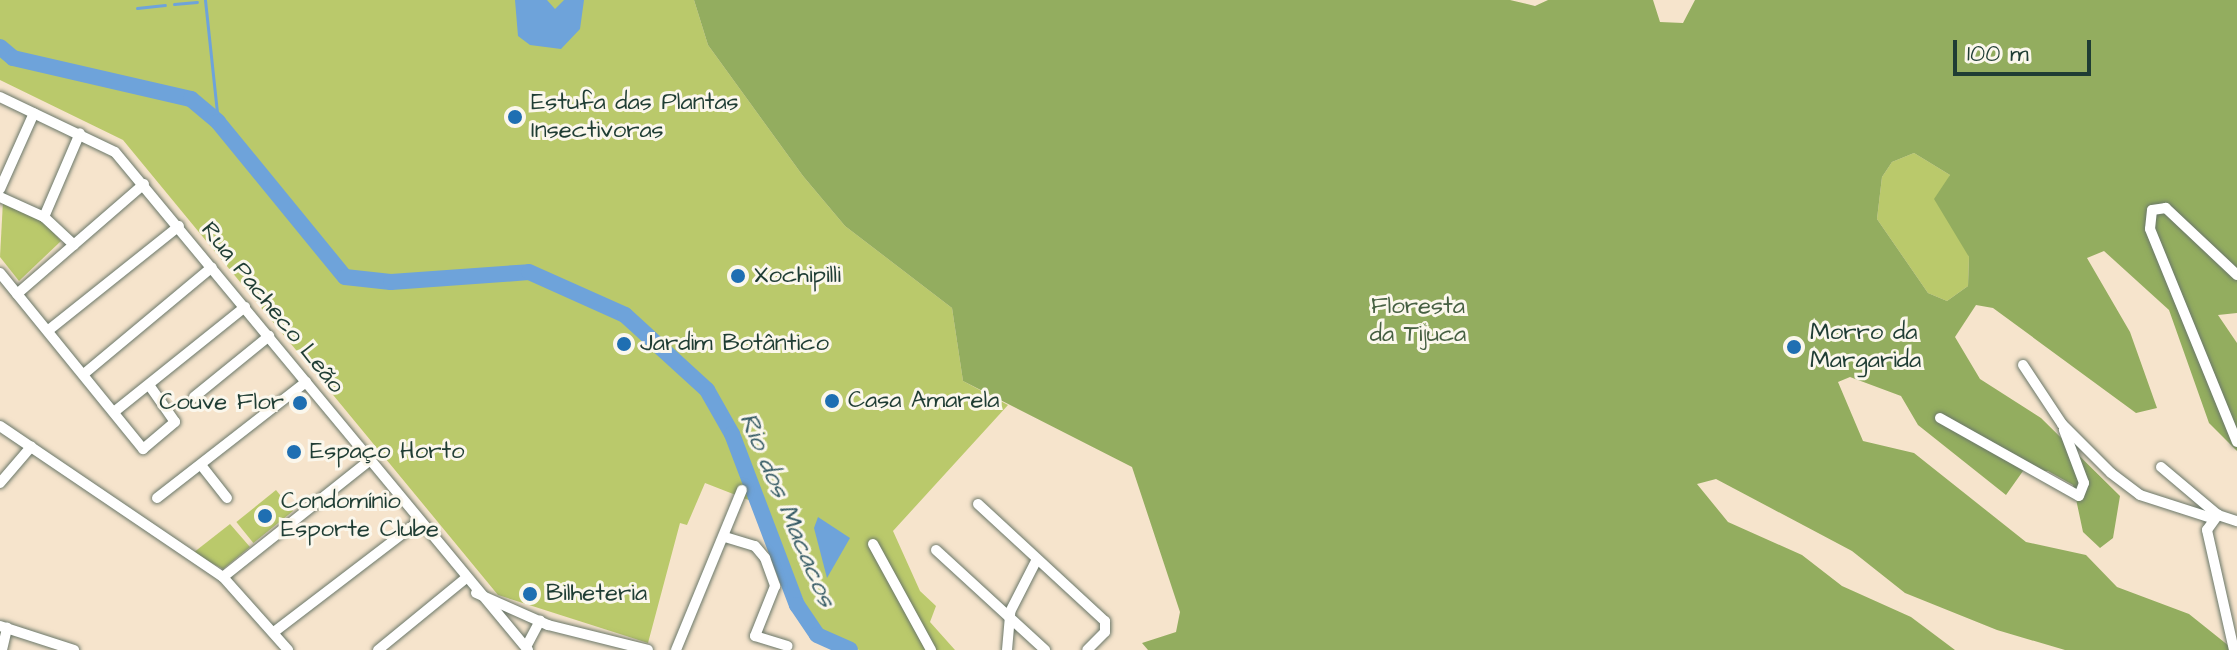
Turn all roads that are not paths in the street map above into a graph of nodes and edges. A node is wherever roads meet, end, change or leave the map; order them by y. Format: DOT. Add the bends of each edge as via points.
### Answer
graph roads {
  1 [pos="0,97"];
  2 [pos="34,113"];
  3 [pos="80,133"];
  4 [pos="144,184"];
  5 [pos="0,189"];
  6 [pos="0,197"];
  7 [pos="44,217"];
  8 [pos="179,226"];
  9 [pos="74,245"];
  10 [pos="212,267"];
  11 [pos="0,273"];
  12 [pos="2237,275"];
  13 [pos="17,294"];
  14 [pos="245,307"];
  15 [pos="50,329"];
  16 [pos="269,336"];
  17 [pos="2023,365"];
  18 [pos="85,373"];
  19 [pos="306,382"];
  20 [pos="149,385"];
  21 [pos="194,397"];
  22 [pos="114,412"];
  23 [pos="1940,418"];
  24 [pos="2062,424"];
  25 [pos="0,426"];
  26 [pos="2237,442"];
  27 [pos="31,447"];
  28 [pos="370,460"];
  29 [pos="201,465"];
  30 [pos="2161,467"];
  31 [pos="0,483"];
  32 [pos="742,490"];
  33 [pos="157,498"];
  34 [pos="227,498"];
  35 [pos="978,504"];
  36 [pos="2214,517"];
  37 [pos="419,521"];
  38 [pos="2237,521"];
  39 [pos="725,537"];
  40 [pos="873,544"];
  41 [pos="936,550"];
  42 [pos="1037,559"];
  43 [pos="223,577"];
  44 [pos="466,578"];
  45 [pos="474,592"];
  46 [pos="1010,612"];
  47 [pos="540,621"];
  48 [pos="3,627"];
  49 [pos="274,632"];
  50 [pos="788,646"];
  51 [pos="527,648"];
  52 [pos="2,650"];
  53 [pos="74,650"];
  54 [pos="288,650"];
  55 [pos="378,650"];
  56 [pos="648,650"];
  57 [pos="676,650"];
  58 [pos="931,650"];
  59 [pos="1007,650"];
  60 [pos="1045,650"];
  61 [pos="1087,650"];
  62 [pos="2234,650"];
  1 -- 2 [label="street, Rua Pacheco Leão"];
  2 -- 3 [label="street, Rua Pacheco Leão"];
  2 -- 5 [label="street"];
  3 -- 4 [label="street, Rua Pacheco Leão" via="111,149"];
  3 -- 7 [label="street"];
  4 -- 8 [label="street, Rua Pacheco Leão"];
  4 -- 9 [label="street"];
  6 -- 7 [label="street"];
  7 -- 9 [label="street"];
  8 -- 10 [label="street, Rua Pacheco Leão"];
  8 -- 15 [label="street"];
  9 -- 13 [label="street"];
  10 -- 14 [label="street, Rua Pacheco Leão"];
  10 -- 18 [label="street"];
  11 -- 13 [label="street"];
  12 -- 26 [label="street" via="2166,208 2152,210 2150,229"];
  13 -- 15 [label="street"];
  14 -- 16 [label="street, Rua Pacheco Leão"];
  14 -- 20 [label="street"];
  15 -- 18 [label="street"];
  16 -- 19 [label="street, Rua Pacheco Leão"];
  16 -- 21 [label="street"];
  17 -- 24 [label="street"];
  18 -- 22 [label="street"];
  19 -- 28 [label="street, Rua Pacheco Leão"];
  19 -- 29 [label="street"];
  20 -- 22 [label="street"];
  20 -- 22 [label="street" via="175,422 145,448"];
  23 -- 24 [label="street" via="2079,496 2084,483"];
  24 -- 36 [label="street" via="2140,495"];
  25 -- 27 [label="street"];
  27 -- 31 [label="street"];
  27 -- 43 [label="street"];
  28 -- 37 [label="street, Rua Pacheco Leão"];
  28 -- 43 [label="street"];
  29 -- 33 [label="street"];
  29 -- 34 [label="street"];
  30 -- 36 [label="street"];
  32 -- 39 [label="street"];
  35 -- 42 [label="street"];
  36 -- 38 [label="street"];
  36 -- 62 [label="street"];
  37 -- 44 [label="street, Rua Pacheco Leão"];
  37 -- 49 [label="street"];
  39 -- 50 [label="street" via="755,546 765,558 775,586 755,636"];
  39 -- 57 [label="street"];
  40 -- 58 [label="street"];
  41 -- 46 [label="street"];
  42 -- 46 [label="street"];
  42 -- 61 [label="street" via="1107,625"];
  43 -- 49 [label="street"];
  44 -- 45 [label="street, Rua Pacheco Leão"];
  44 -- 55 [label="street"];
  45 -- 47 [label="street"];
  45 -- 51 [label="street, Rua Pacheco Leão"];
  46 -- 59 [label="street"];
  46 -- 60 [label="street"];
  47 -- 51 [label="street, Rua Pacheco Leão"];
  47 -- 56 [label="street"];
  48 -- 52 [label="street"];
  48 -- 53 [label="street"];
  49 -- 54 [label="street"];
}
